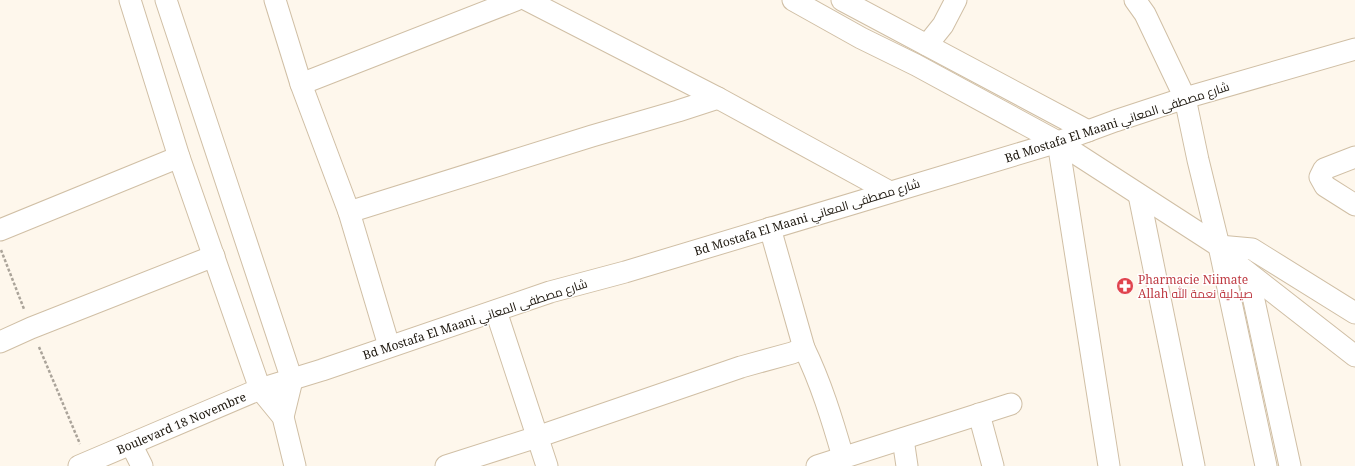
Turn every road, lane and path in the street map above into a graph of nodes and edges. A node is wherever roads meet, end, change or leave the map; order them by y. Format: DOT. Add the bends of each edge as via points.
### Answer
graph roads {
  1 [pos="130,0"];
  2 [pos="166,0"];
  3 [pos="275,0"];
  4 [pos="516,0"];
  5 [pos="527,0"];
  6 [pos="793,0"];
  7 [pos="842,0"];
  8 [pos="956,0"];
  9 [pos="1135,0"];
  10 [pos="907,34"];
  11 [pos="927,45"];
  12 [pos="1355,49"];
  13 [pos="897,55"];
  14 [pos="301,84"];
  15 [pos="718,98"];
  16 [pos="1185,98"];
  17 [pos="1088,131"];
  18 [pos="1058,142"];
  19 [pos="179,157"];
  20 [pos="1355,157"];
  21 [pos="890,192"];
  22 [pos="1139,195"];
  23 [pos="1355,205"];
  24 [pos="349,212"];
  25 [pos="770,228"];
  26 [pos="0,230"];
  27 [pos="0,246"];
  28 [pos="1219,246"];
  29 [pos="214,256"];
  30 [pos="1248,273"];
  31 [pos="496,311"];
  32 [pos="1355,314"];
  33 [pos="31,328"];
  34 [pos="0,342"];
  35 [pos="390,346"];
  36 [pos="804,348"];
  37 [pos="1355,356"];
  38 [pos="292,380"];
  39 [pos="260,389"];
  40 [pos="1011,404"];
  41 [pos="979,414"];
  42 [pos="283,417"];
  43 [pos="537,437"];
  44 [pos="902,440"];
  45 [pos="131,444"];
  46 [pos="843,457"];
  47 [pos="83,464"];
  48 [pos="142,466"];
  49 [pos="294,466"];
  50 [pos="446,466"];
  51 [pos="547,466"];
  52 [pos="817,466"];
  53 [pos="907,466"];
  54 [pos="994,466"];
  55 [pos="1109,466"];
  56 [pos="1194,466"];
  57 [pos="1266,466"];
  58 [pos="1290,466"];
  1 -- 19 [label="street"];
  2 -- 38 [label="street"];
  3 -- 14 [label="street"];
  4 -- 14 [label="street"];
  5 -- 15 [label="street"];
  6 -- 13 [label="street"];
  7 -- 10 [label="street"];
  8 -- 11 [label="street" via="943,25"];
  9 -- 16 [label="street" via="1145,14"];
  10 -- 11 [label="street"];
  10 -- 13 [label="street"];
  11 -- 17 [label="street"];
  12 -- 16 [label="street, Bd Mostafa El Maani شارع مصطفى المعاني"];
  13 -- 18 [label="street"];
  14 -- 24 [label="street"];
  15 -- 21 [label="street"];
  15 -- 24 [label="street"];
  16 -- 17 [label="street, Bd Mostafa El Maani شارع مصطفى المعاني"];
  16 -- 28 [label="street"];
  17 -- 18 [label="street, Bd Mostafa El Maani شارع مصطفى المعاني"];
  18 -- 21 [label="street, Bd Mostafa El Maani شارع مصطفى المعاني"];
  18 -- 22 [label="street"];
  18 -- 55 [label="street"];
  19 -- 26 [label="street"];
  19 -- 29 [label="street"];
  20 -- 23 [label="street" via="1324,169 1320,176 1325,186"];
  21 -- 25 [label="street, Bd Mostafa El Maani شارع مصطفى المعاني"];
  22 -- 28 [label="street"];
  22 -- 56 [label="street"];
  24 -- 35 [label="street"];
  25 -- 31 [label="street, Bd Mostafa El Maani شارع مصطفى المعاني" via="550,292"];
  25 -- 36 [label="street"];
  27 -- 33 [label="path"];
  28 -- 30 [label="street"];
  28 -- 32 [label="street" via="1252,249"];
  28 -- 57 [label="street"];
  29 -- 33 [label="street"];
  29 -- 39 [label="street"];
  30 -- 37 [label="street"];
  30 -- 58 [label="street"];
  31 -- 35 [label="street, Bd Mostafa El Maani شارع مصطفى المعاني"];
  31 -- 43 [label="street"];
  33 -- 34 [label="street"];
  33 -- 47 [label="path"];
  35 -- 38 [label="street, Bd Mostafa El Maani شارع مصطفى المعاني"];
  36 -- 43 [label="street"];
  36 -- 46 [label="street" via="826,400"];
  38 -- 39 [label="street, Bd Mostafa El Maani شارع مصطفى المعاني"];
  38 -- 42 [label="street"];
  39 -- 42 [label="street"];
  39 -- 45 [label="street, Boulevard 18 Novembre"];
  40 -- 41 [label="street"];
  41 -- 44 [label="street"];
  41 -- 54 [label="street"];
  42 -- 49 [label="street"];
  43 -- 50 [label="street"];
  43 -- 51 [label="street"];
  44 -- 46 [label="street"];
  44 -- 53 [label="street"];
  45 -- 47 [label="street, Boulevard 18 Novembre"];
  45 -- 48 [label="street"];
  46 -- 52 [label="street"];
}
